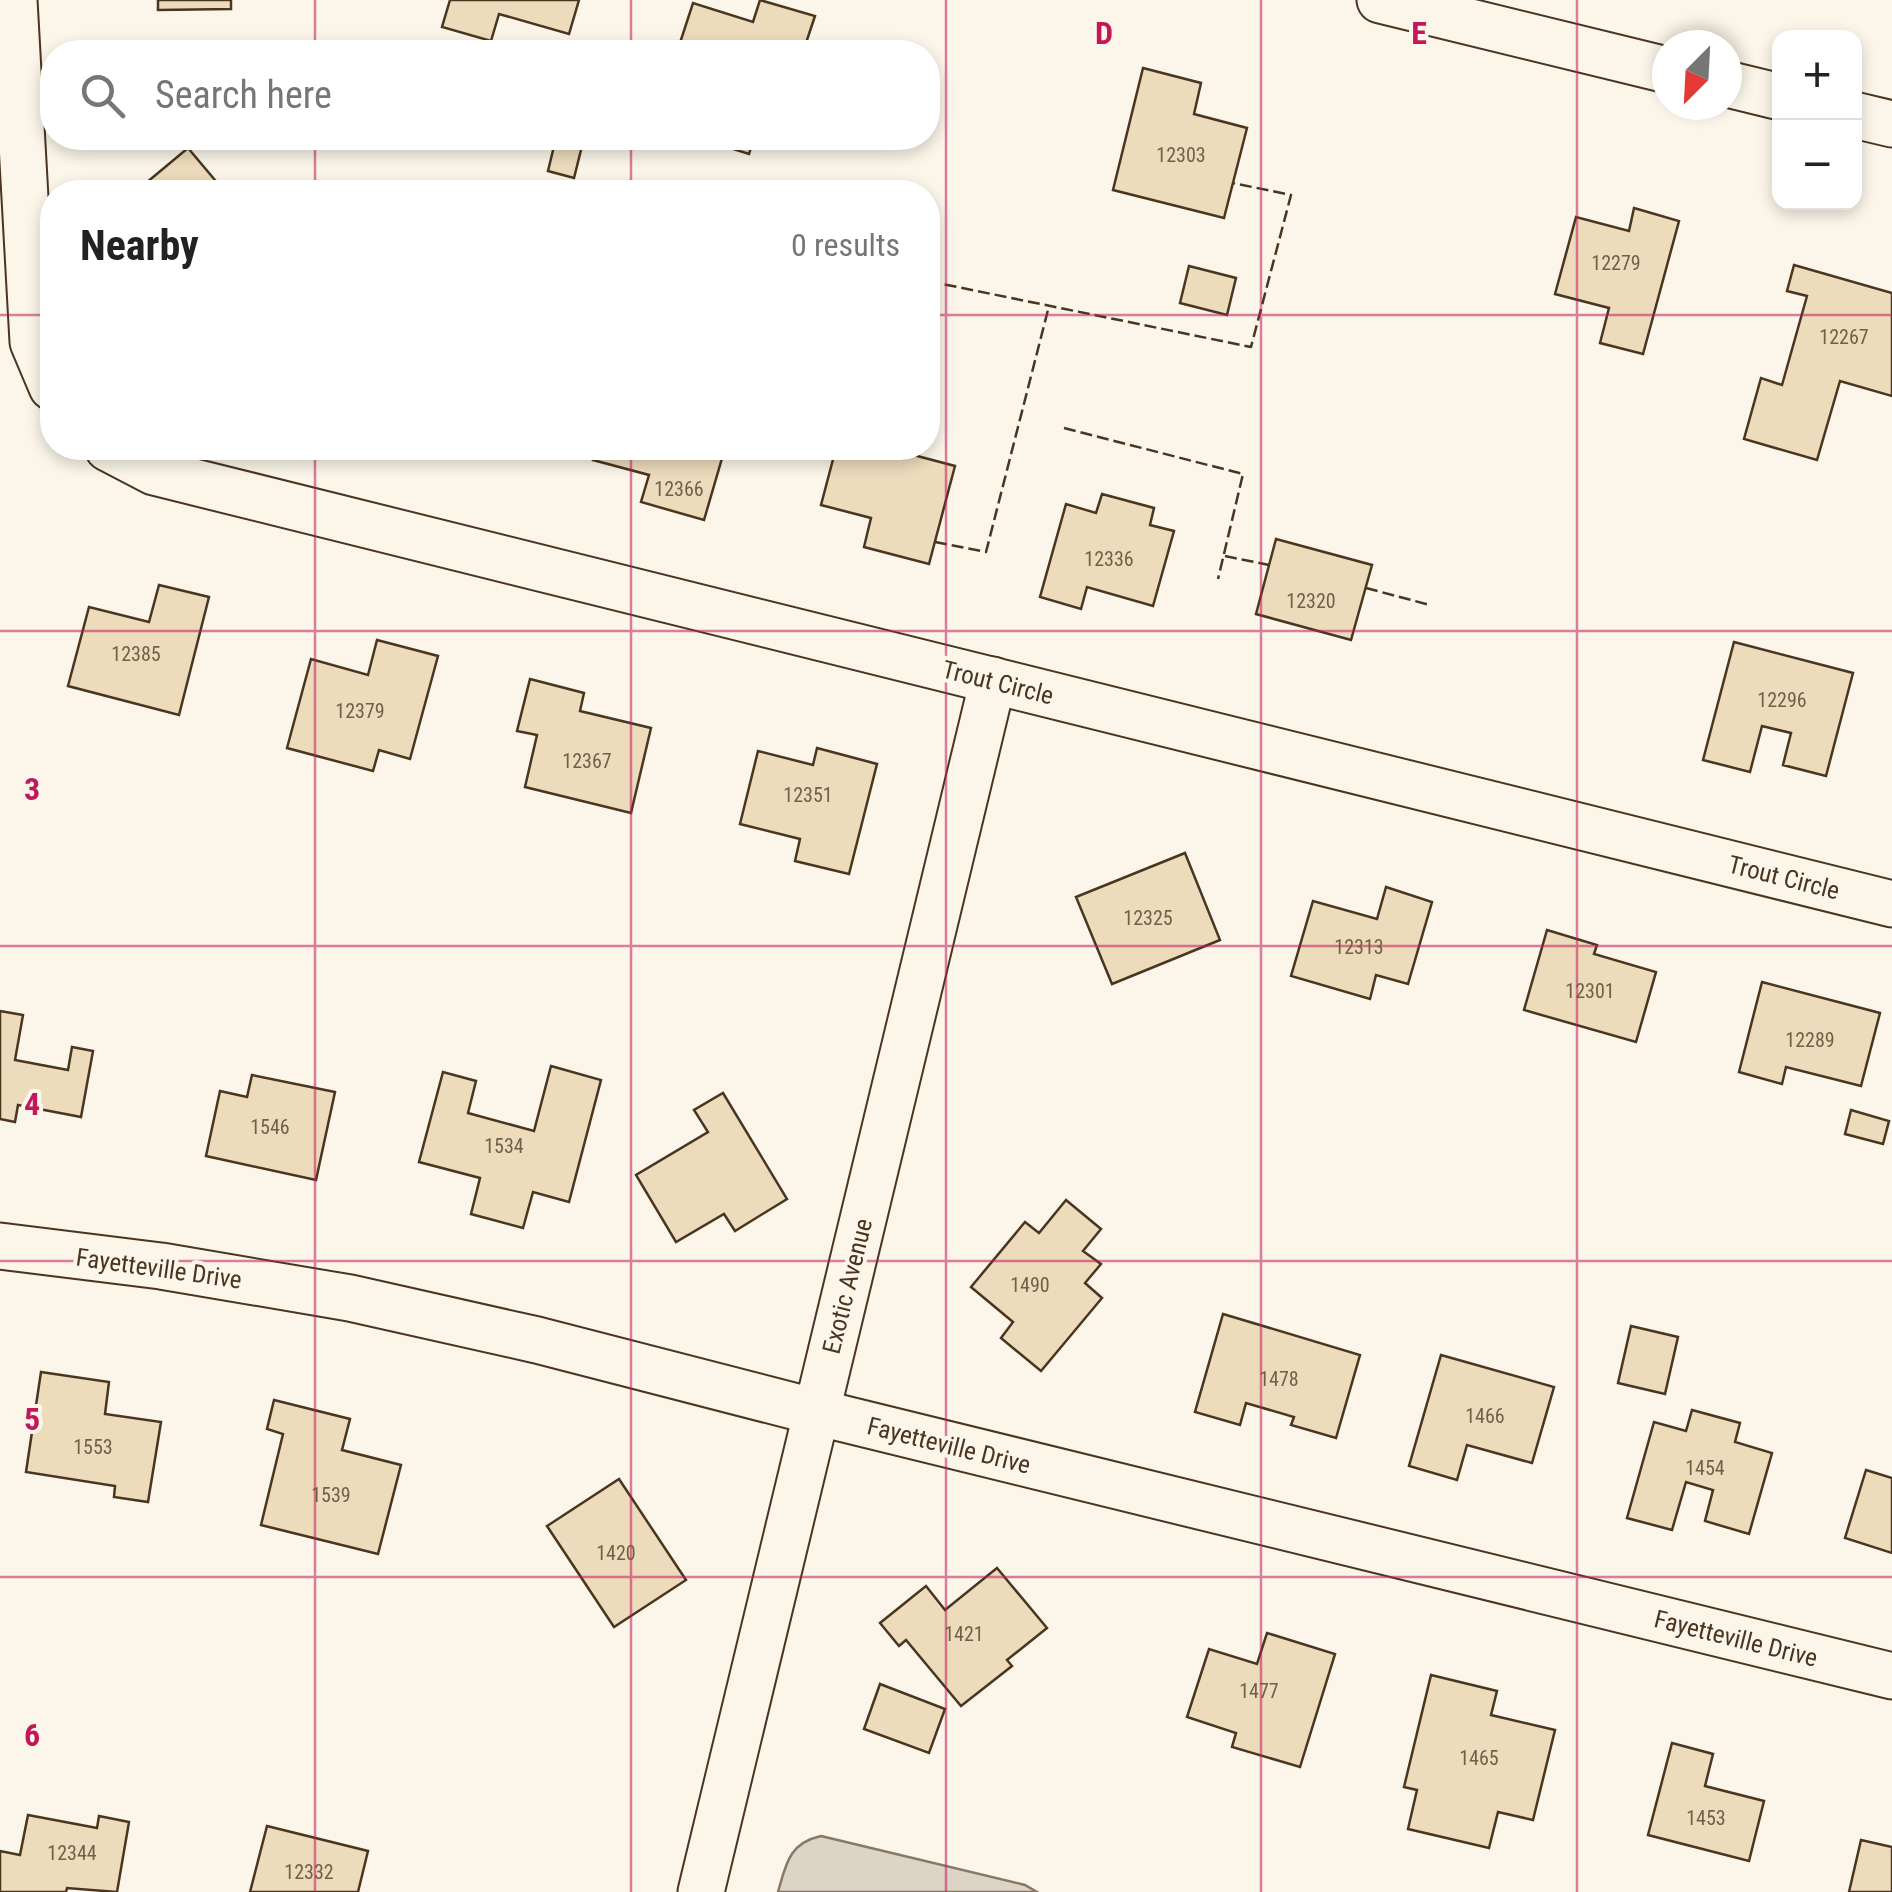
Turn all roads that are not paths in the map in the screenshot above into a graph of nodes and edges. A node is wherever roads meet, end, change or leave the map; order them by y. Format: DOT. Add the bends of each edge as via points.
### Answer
graph roads {
  1 [pos="14,0"];
  2 [pos="1380,0"];
  3 [pos="1522,16"];
  4 [pos="1652,64"];
  5 [pos="1742,88"];
  6 [pos="1772,95"];
  7 [pos="1862,117"];
  8 [pos="1892,124"];
  9 [pos="40,359"];
  10 [pos="131,460"];
  11 [pos="993,680"];
  12 [pos="1892,904"];
  13 [pos="0,1246"];
  14 [pos="816,1412"];
  15 [pos="1892,1676"];
  16 [pos="702,1892"];
  1 -- 9 [label="street" via="33,342"];
  2 -- 3 [label="street"];
  3 -- 4 [label="street"];
  5 -- 6 [label="street"];
  7 -- 8 [label="street"];
  10 -- 11 [label="street, Trout Circle" via="154,472"];
  11 -- 12 [label="street, Trout Circle"];
  11 -- 14 [label="street, Exotic Avenue"];
  13 -- 14 [label="street, Fayetteville Drive" via="350,1298"];
  14 -- 15 [label="street, Fayetteville Drive"];
  14 -- 16 [label="street, Exotic Avenue"];
}
